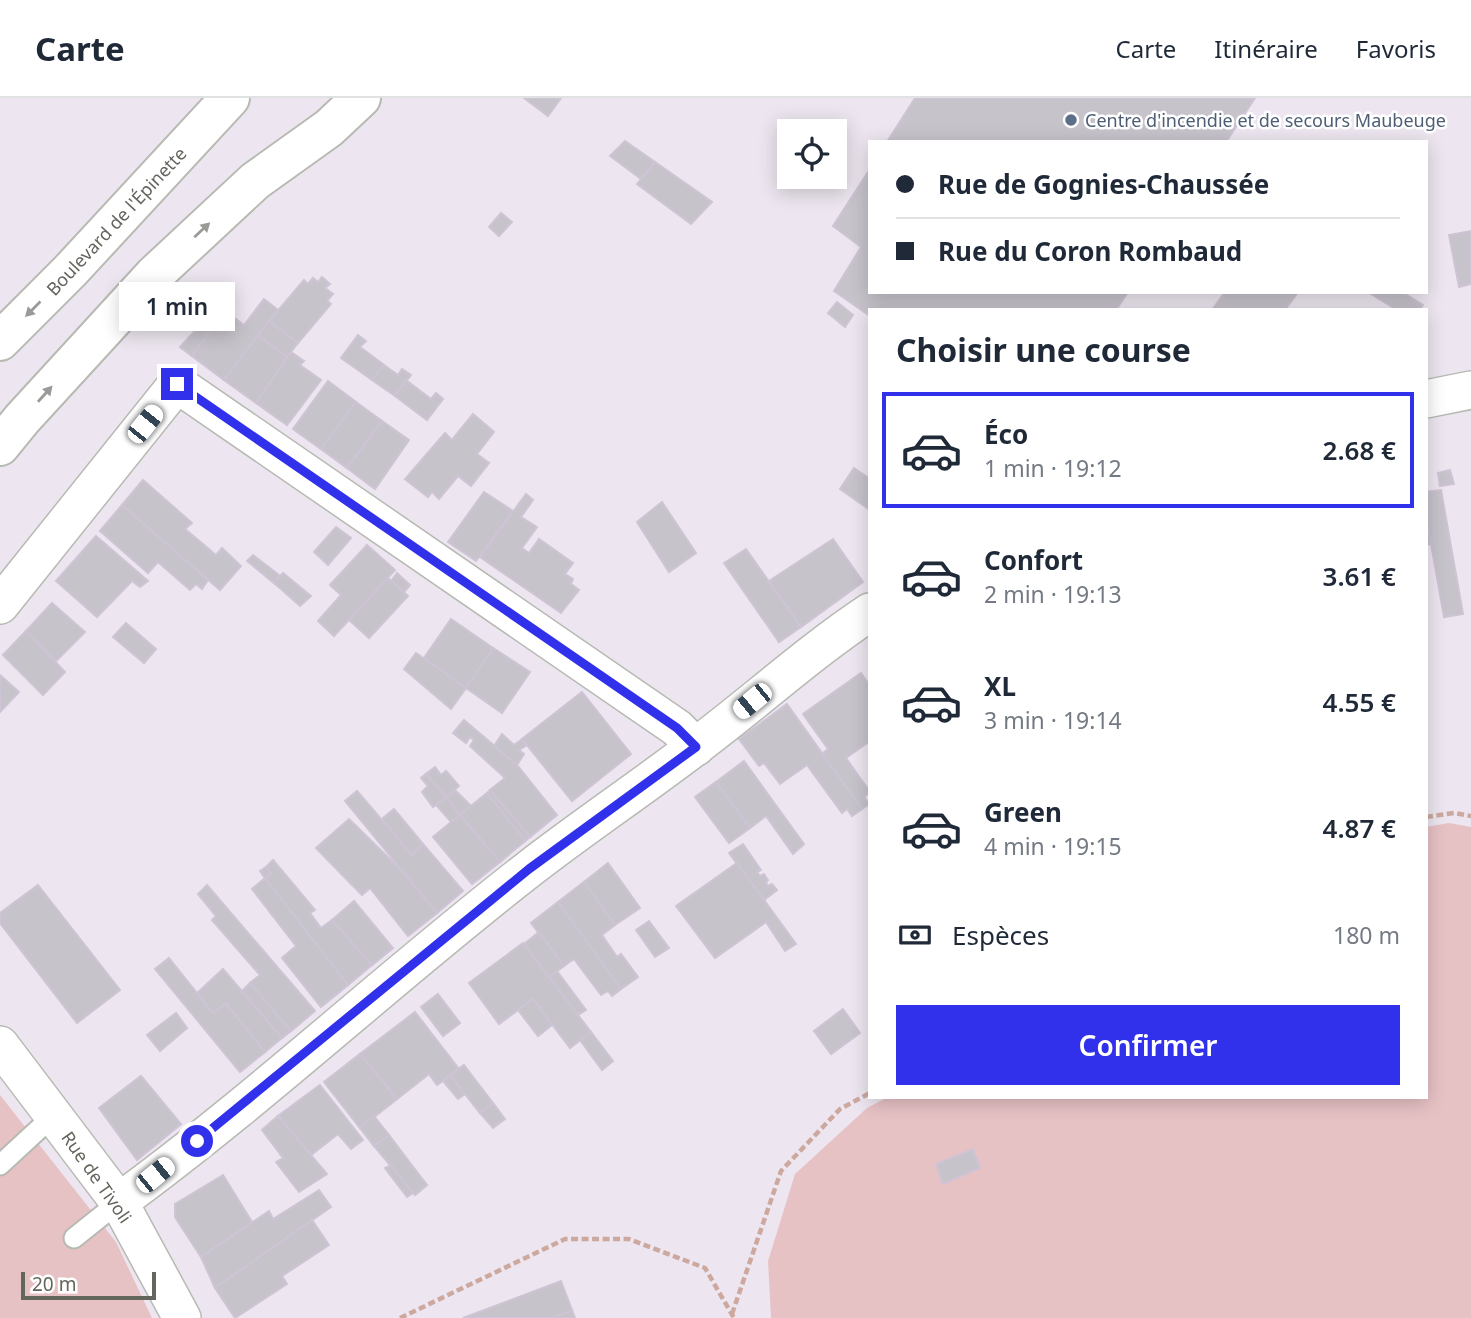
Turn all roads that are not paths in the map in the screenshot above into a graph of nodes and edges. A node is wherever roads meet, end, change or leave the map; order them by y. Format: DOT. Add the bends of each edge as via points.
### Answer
graph roads {
  1 [pos="230,98"];
  2 [pos="361,98"];
  3 [pos="0,341"];
  4 [pos="1471,390"];
  5 [pos="1428,398"];
  6 [pos="0,446"];
  7 [pos="0,605"];
  8 [pos="868,613"];
  9 [pos="696,747"];
  10 [pos="0,1045"];
  11 [pos="53,1116"];
  12 [pos="0,1165"];
  13 [pos="118,1202"];
  14 [pos="74,1238"];
  15 [pos="182,1318"];
  1 -- 3 [label="street, Boulevard de l'Épinette, one-way"];
  6 -- 2 [label="street, one-way" via="154,275 255,181 329,128"];
  4 -- 5 [label="street"];
  7 -- 9 [label="street" via="177,384 677,728"];
  8 -- 9 [label="street"];
  9 -- 13 [label="street" via="529,869"];
  10 -- 11 [label="street, Rue de Tivoli"];
  11 -- 12 [label="lane"];
  11 -- 13 [label="street, Rue de Tivoli"];
  13 -- 14 [label="lane"];
  13 -- 15 [label="street, Rue de Tivoli"];
}
